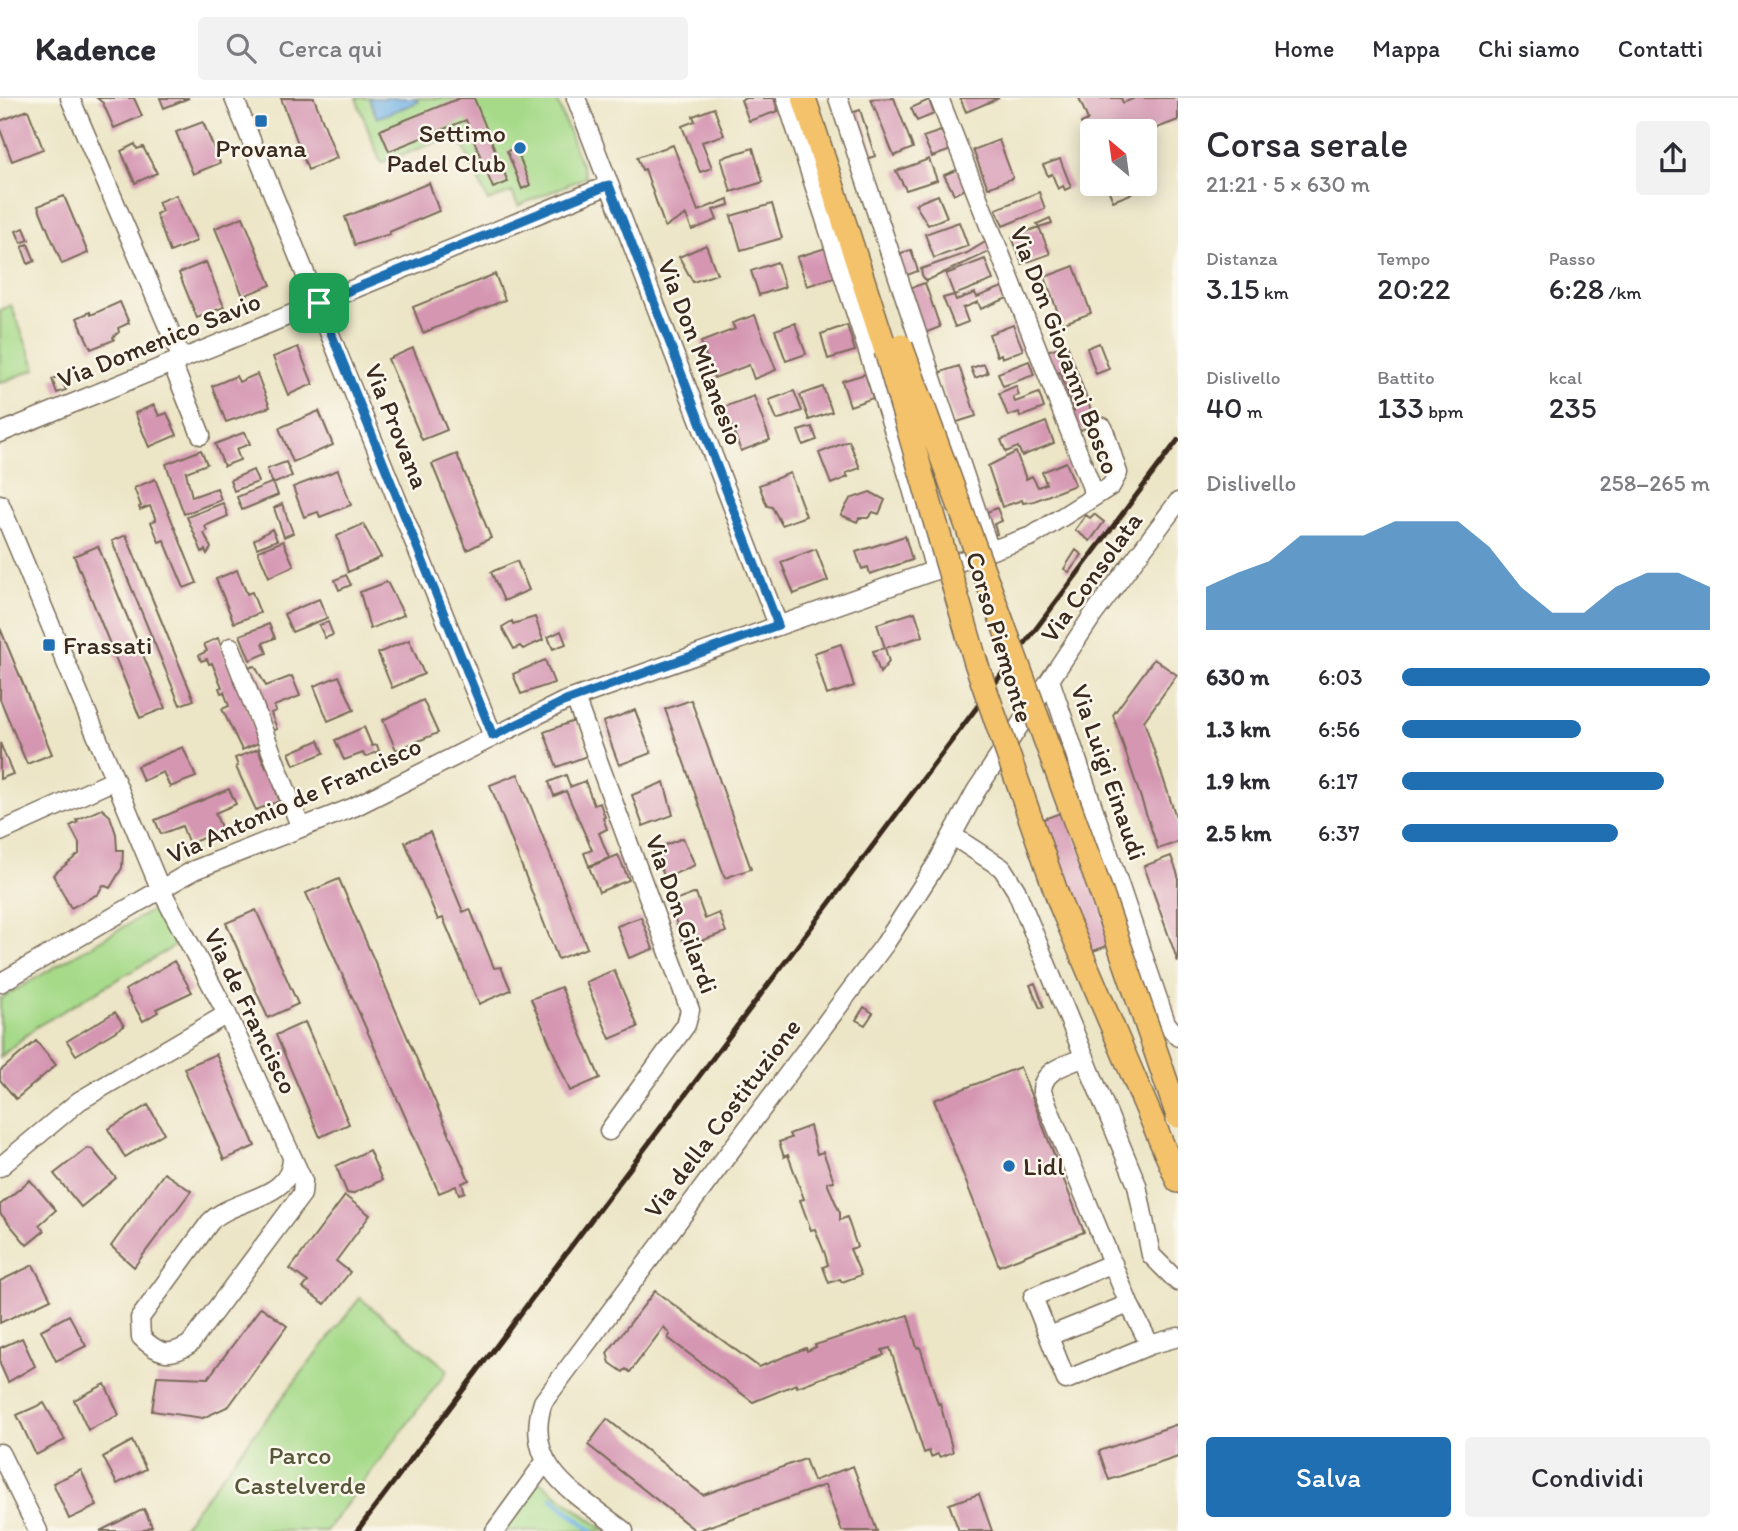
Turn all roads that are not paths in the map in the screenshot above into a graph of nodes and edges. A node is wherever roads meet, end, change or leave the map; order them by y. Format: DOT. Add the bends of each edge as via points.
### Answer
graph roads {
  1 [pos="70,98"];
  2 [pos="234,98"];
  3 [pos="576,98"];
  4 [pos="786,98"];
  5 [pos="804,98"];
  6 [pos="817,98"];
  7 [pos="838,98"];
  8 [pos="939,98"];
  9 [pos="609,185"];
  10 [pos="319,303"];
  11 [pos="894,349"];
  12 [pos="177,361"];
  13 [pos="1103,426"];
  14 [pos="0,433"];
  15 [pos="201,435"];
  16 [pos="1092,497"];
  17 [pos="1178,502"];
  18 [pos="0,504"];
  19 [pos="990,551"];
  20 [pos="935,570"];
  21 [pos="778,625"];
  22 [pos="231,647"];
  23 [pos="1050,680"];
  24 [pos="575,698"];
  25 [pos="1025,718"];
  26 [pos="493,736"];
  27 [pos="115,780"];
  28 [pos="300,826"];
  29 [pos="0,832"];
  30 [pos="953,836"];
  31 [pos="160,888"];
  32 [pos="0,983"];
  33 [pos="227,1014"];
  34 [pos="1178,1037"];
  35 [pos="1085,1057"];
  36 [pos="1178,1116"];
  37 [pos="609,1131"];
  38 [pos="292,1159"];
  39 [pos="0,1167"];
  40 [pos="1178,1181"];
  41 [pos="1113,1263"];
  42 [pos="1178,1282"];
  43 [pos="1129,1304"];
  44 [pos="1178,1323"];
  45 [pos="1049,1336"];
  46 [pos="1178,1338"];
  47 [pos="1154,1343"];
  48 [pos="0,1453"];
  49 [pos="545,1462"];
  50 [pos="38,1531"];
  51 [pos="495,1531"];
  52 [pos="624,1531"];
  1 -- 12 [label="street"];
  2 -- 10 [label="street, Via Provana"];
  3 -- 9 [label="street, Via Don Milanesio"];
  4 -- 20 [label="street, Corso Piemonte"];
  5 -- 11 [label="main road, Corso Piemonte"];
  6 -- 11 [label="main road, Corso Piemonte"];
  7 -- 19 [label="street"];
  8 -- 16 [label="street, Via Don Giovanni Bosco"];
  9 -- 10 [label="street, Via Domenico Savio"];
  9 -- 21 [label="street, Via Don Milanesio"];
  10 -- 12 [label="street, Via Domenico Savio"];
  10 -- 26 [label="street, Via Provana"];
  11 -- 36 [label="main road, Corso Piemonte, bridge" via="1100,889"];
  11 -- 40 [label="main road, Corso Piemonte, bridge" via="985,688 1061,906"];
  12 -- 14 [label="street, Via Domenico Savio"];
  12 -- 15 [label="street"];
  13 -- 16 [label="street" via="1118,473 1111,486"];
  16 -- 19 [label="street, Via Don Giovanni Bosco" via="1040,532"];
  17 -- 23 [label="street, Via Consolata"];
  18 -- 27 [label="street, Via de Francisco"];
  19 -- 20 [label="street, Via Don Giovanni Bosco"];
  20 -- 21 [label="street, Via Antonio de Francisco"];
  21 -- 24 [label="street, Via Antonio de Francisco"];
  22 -- 28 [label="street"];
  23 -- 25 [label="street, Via Consolata"];
  23 -- 34 [label="street, Via Luigi Einaudi" via="1167,1023"];
  24 -- 26 [label="street, Via Antonio de Francisco"];
  24 -- 37 [label="street, Via Don Gilardi" via="690,1010 686,1025"];
  25 -- 30 [label="street, Via della Costituzione" via="976,791"];
  26 -- 28 [label="street, Via Antonio de Francisco" via="354,807"];
  27 -- 29 [label="street"];
  27 -- 31 [label="street, Via de Francisco"];
  28 -- 31 [label="street, Via Antonio de Francisco"];
  30 -- 35 [label="street" via="993,861 1009,878"];
  30 -- 49 [label="street, Via della Costituzione" via="886,944 557,1380 536,1422 536,1438"];
  31 -- 32 [label="street, Via Antonio de Francisco"];
  31 -- 33 [label="street, Via de Francisco"];
  33 -- 38 [label="street, Via de Francisco"];
  33 -- 39 [label="street" via="79,1101"];
  35 -- 41 [label="street" via="1049,1073 1042,1092"];
  35 -- 42 [label="street" via="1138,1185 1151,1255"];
  38 -- 38 [label="street, Via de Francisco" via="292,1169 275,1189 210,1222 141,1318 141,1336 157,1352 170,1353 190,1344 302,1194 300,1170"];
  41 -- 43 [label="street"];
  41 -- 45 [label="street" via="1033,1297"];
  43 -- 45 [label="street"];
  43 -- 47 [label="street"];
  44 -- 47 [label="street"];
  45 -- 47 [label="street" via="1066,1380"];
  46 -- 47 [label="street"];
  48 -- 50 [label="street"];
  49 -- 51 [label="street"];
  49 -- 52 [label="street, Via della Costituzione" via="565,1485"];
}
